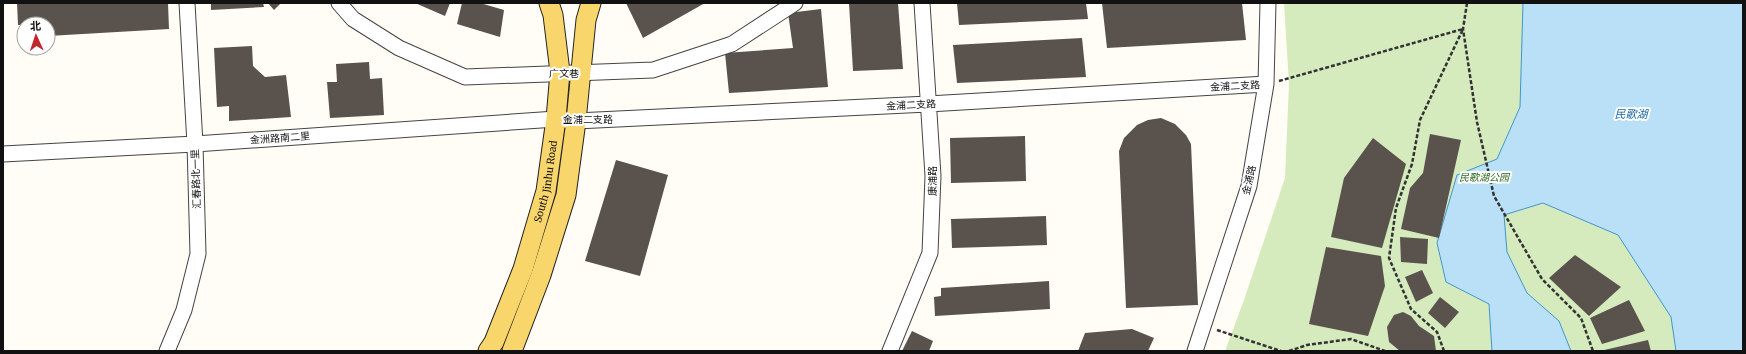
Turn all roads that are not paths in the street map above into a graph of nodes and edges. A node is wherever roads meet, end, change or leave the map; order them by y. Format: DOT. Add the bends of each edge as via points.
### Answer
graph roads {
  1 [pos="187,3"];
  2 [pos="339,3"];
  3 [pos="549,3"];
  4 [pos="591,3"];
  5 [pos="795,3"];
  6 [pos="922,3"];
  7 [pos="1268,3"];
  8 [pos="560,72"];
  9 [pos="580,73"];
  10 [pos="1266,84"];
  11 [pos="928,104"];
  12 [pos="556,119"];
  13 [pos="576,121"];
  14 [pos="195,144"];
  15 [pos="3,154"];
  16 [pos="167,351"];
  17 [pos="488,351"];
  18 [pos="512,351"];
  19 [pos="890,351"];
  20 [pos="1195,351"];
  1 -- 14 [label="street, 汇春路北一里"];
  2 -- 8 [label="street, 广文巷" via="353,19 400,48 465,77"];
  3 -- 8 [label="main road, South Jinhu Road"];
  4 -- 9 [label="main road, South Jinhu Road" via="586,20"];
  5 -- 9 [label="street, 广文巷" via="732,44 653,70"];
  6 -- 11 [label="street, 康浦路"];
  7 -- 10 [label="street, 金浦路"];
  8 -- 9 [label="street, 广文巷"];
  8 -- 12 [label="main road, South Jinhu Road"];
  9 -- 13 [label="main road, South Jinhu Road"];
  10 -- 11 [label="street, 金浦二支路"];
  10 -- 20 [label="street, 金浦路" via="1249,186"];
  11 -- 13 [label="street, 金浦二支路"];
  11 -- 19 [label="street, 康浦路" via="933,176 930,253"];
  12 -- 13 [label="street, 金浦二支路"];
  12 -- 14 [label="street, 金洲路南二里"];
  12 -- 17 [label="main road, South Jinhu Road" via="546,191 523,269"];
  13 -- 18 [label="main road, South Jinhu Road" via="566,195 542,275"];
  14 -- 15 [label="street, 金洲路南二里"];
  14 -- 16 [label="street, 汇春路北一里" via="198,254 184,310"];
}
